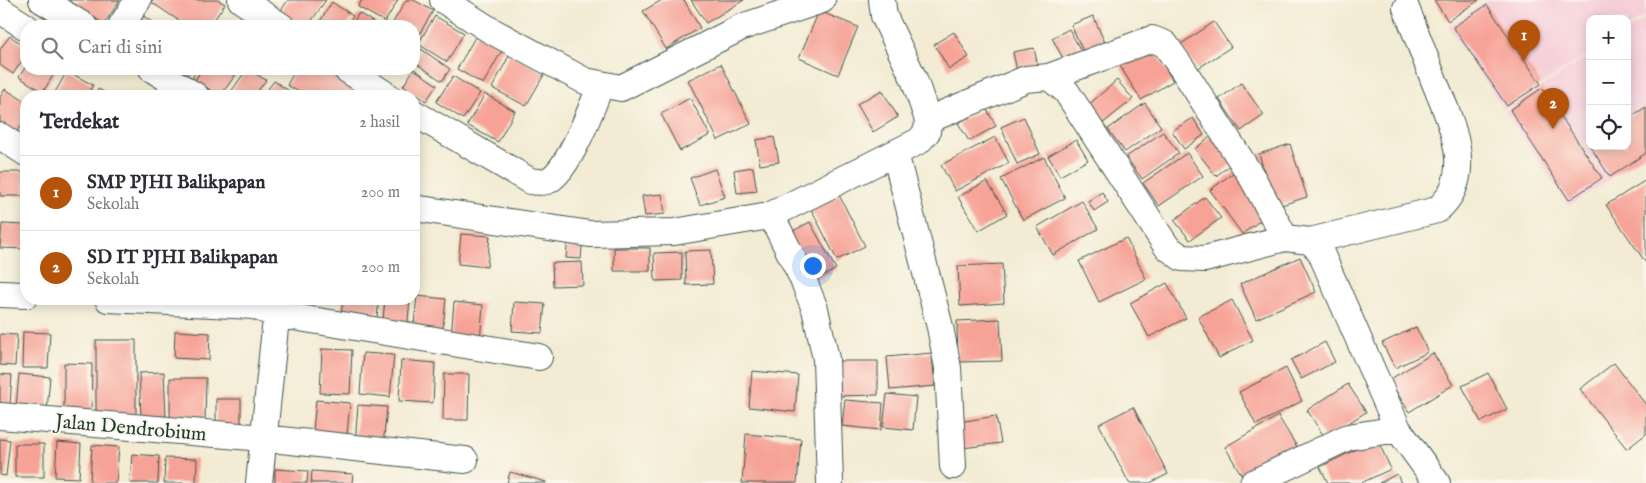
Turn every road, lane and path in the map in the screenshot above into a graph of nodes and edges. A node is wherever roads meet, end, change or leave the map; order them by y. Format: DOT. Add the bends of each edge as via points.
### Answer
graph roads {
  1 [pos="42,0"];
  2 [pos="138,0"];
  3 [pos="241,0"];
  4 [pos="443,0"];
  5 [pos="822,0"];
  6 [pos="882,0"];
  7 [pos="1406,8"];
  8 [pos="0,10"];
  9 [pos="74,20"];
  10 [pos="126,20"];
  11 [pos="272,20"];
  12 [pos="20,23"];
  13 [pos="162,75"];
  14 [pos="355,75"];
  15 [pos="1048,78"];
  16 [pos="601,84"];
  17 [pos="186,90"];
  18 [pos="379,90"];
  19 [pos="420,116"];
  20 [pos="928,120"];
  21 [pos="0,137"];
  22 [pos="20,149"];
  23 [pos="895,153"];
  24 [pos="420,209"];
  25 [pos="769,216"];
  26 [pos="1298,240"];
  27 [pos="0,294"];
  28 [pos="20,295"];
  29 [pos="263,305"];
  30 [pos="268,305"];
  31 [pos="539,357"];
  32 [pos="0,416"];
  33 [pos="1398,429"];
  34 [pos="263,438"];
  35 [pos="465,460"];
  36 [pos="953,466"];
  37 [pos="259,483"];
  38 [pos="830,483"];
  39 [pos="1253,483"];
  40 [pos="1437,483"];
  1 -- 9 [label="street"];
  2 -- 10 [label="street"];
  3 -- 11 [label="street"];
  4 -- 16 [label="street" via="553,65 585,81"];
  5 -- 16 [label="street" via="742,27 621,88"];
  6 -- 20 [label="street" via="884,16 914,79"];
  7 -- 26 [label="street" via="1456,137 1458,170 1452,192 1436,210"];
  8 -- 12 [label="street"];
  13 -- 17 [label="street"];
  14 -- 18 [label="street"];
  15 -- 20 [label="street" via="1026,79"];
  15 -- 26 [label="street" via="1066,91 1168,247 1182,258 1205,259"];
  15 -- 26 [label="street" via="1152,39 1166,44 1253,179"];
  16 -- 19 [label="street" via="585,125 564,164 548,181 530,180"];
  20 -- 23 [label="street" via="927,132 918,141"];
  21 -- 22 [label="street"];
  23 -- 25 [label="street"];
  23 -- 36 [label="street" via="946,359"];
  24 -- 25 [label="street" via="590,234 674,232"];
  25 -- 38 [label="street" via="815,309 826,359"];
  26 -- 33 [label="street" via="1320,251"];
  27 -- 28 [label="street"];
  29 -- 34 [label="street"];
  30 -- 31 [label="street"];
  32 -- 34 [label="street, Jalan Dendrobium"];
  33 -- 39 [label="street" via="1348,437"];
  33 -- 40 [label="street"];
  34 -- 35 [label="street, Jalan Dendrobium"];
  34 -- 37 [label="street"];
}
